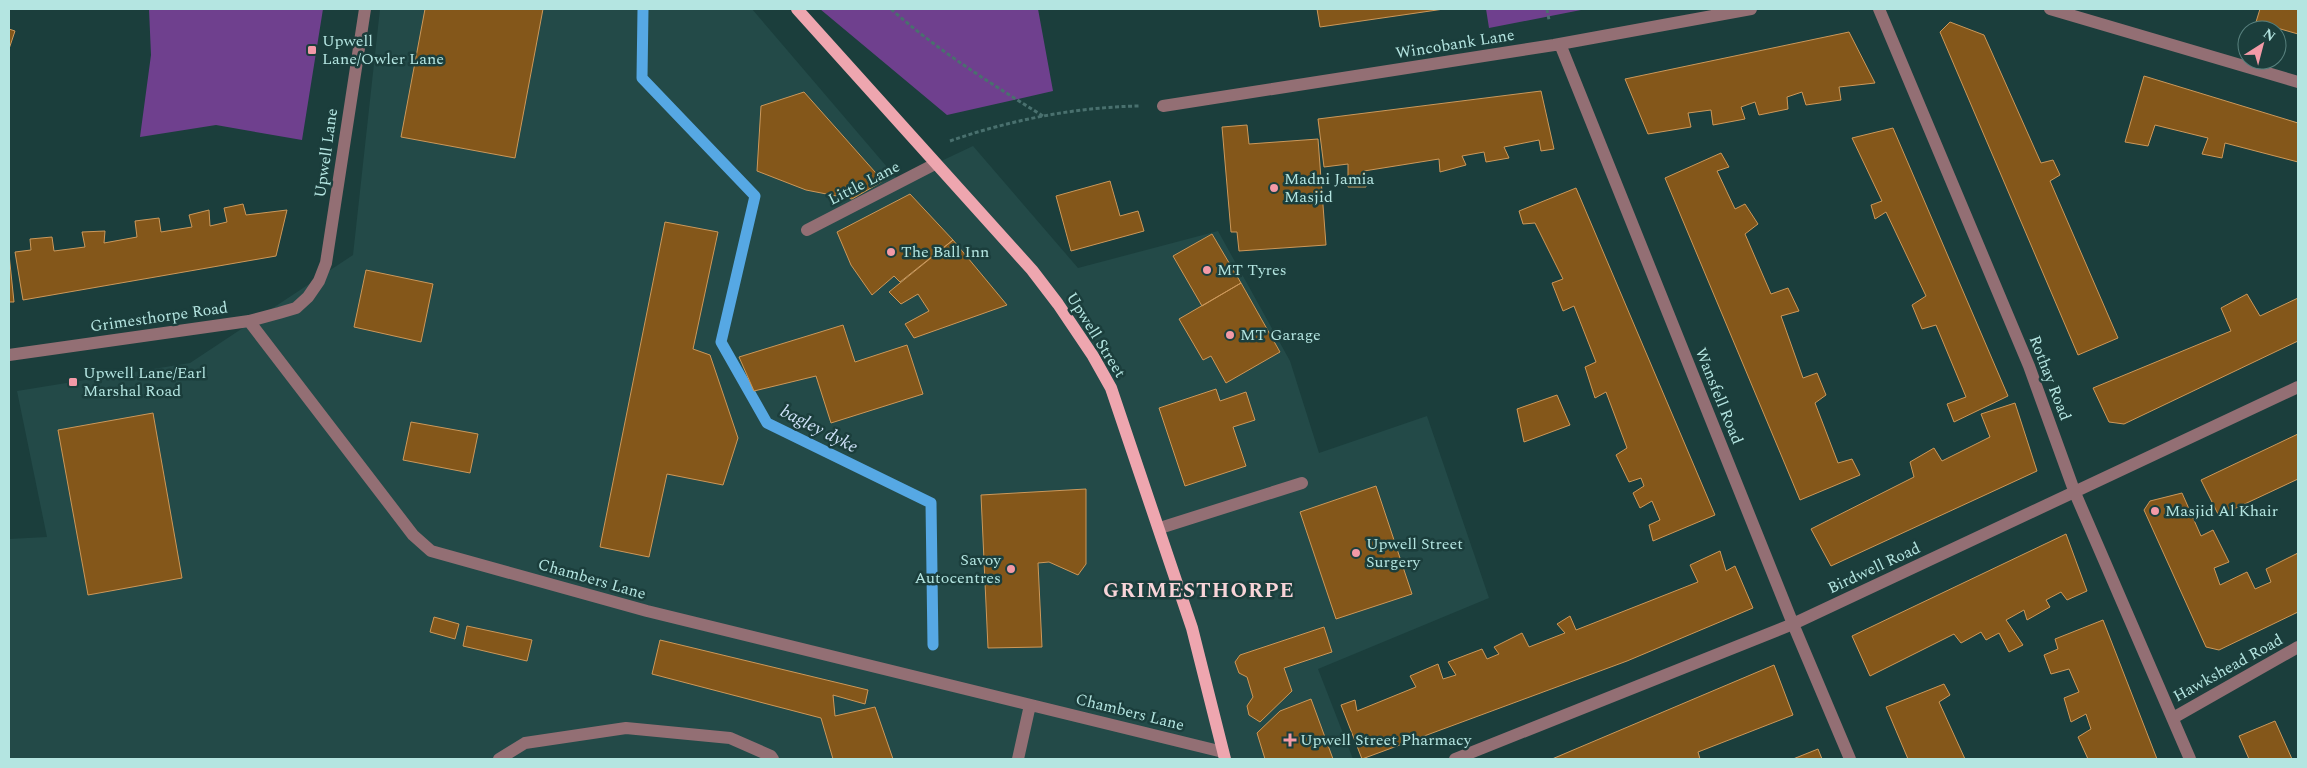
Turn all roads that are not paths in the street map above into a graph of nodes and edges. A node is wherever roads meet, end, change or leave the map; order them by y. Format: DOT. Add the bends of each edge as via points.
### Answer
graph roads {
  1 [pos="365,9"];
  2 [pos="797,9"];
  3 [pos="1751,9"];
  4 [pos="1879,9"];
  5 [pos="2050,9"];
  6 [pos="1560,44"];
  7 [pos="2298,82"];
  8 [pos="1163,106"];
  9 [pos="935,164"];
  10 [pos="808,230"];
  11 [pos="308,297"];
  12 [pos="249,321"];
  13 [pos="9,355"];
  14 [pos="2298,386"];
  15 [pos="1302,483"];
  16 [pos="2075,493"];
  17 [pos="1160,528"];
  18 [pos="1793,624"];
  19 [pos="2298,648"];
  20 [pos="1030,704"];
  21 [pos="2173,718"];
  22 [pos="1478,755"];
  23 [pos="1224,756"];
  24 [pos="499,759"];
  25 [pos="773,759"];
  26 [pos="1018,759"];
  27 [pos="1455,759"];
  28 [pos="1850,759"];
  29 [pos="2190,759"];
  1 -- 11 [label="street, Upwell Lane" via="326,263"];
  2 -- 9 [label="main road, Upwell Street"];
  3 -- 6 [label="street, Wincobank Lane"];
  4 -- 16 [label="street, Rothay Road" via="2029,366"];
  5 -- 7 [label="street"];
  6 -- 8 [label="street, Wincobank Lane"];
  6 -- 18 [label="street, Wansfell Road"];
  9 -- 10 [label="street, Little Lane"];
  9 -- 17 [label="main road, Upwell Street" via="1032,270 1093,356 1114,397"];
  11 -- 12 [label="street, Grimesthorpe Road" via="296,308"];
  12 -- 13 [label="street, Grimesthorpe Road"];
  12 -- 20 [label="street, Chambers Lane" via="413,535 431,551 647,611"];
  14 -- 16 [label="street, Birdwell Road"];
  15 -- 17 [label="street"];
  16 -- 18 [label="street, Birdwell Road"];
  16 -- 21 [label="street, Rothay Road"];
  17 -- 23 [label="main road, Upwell Street" via="1192,628"];
  18 -- 22 [label="street, Birdwell Road"];
  18 -- 28 [label="street, Wansfell Road"];
  19 -- 21 [label="street, Hawkshead Road"];
  20 -- 23 [label="street, Chambers Lane"];
  20 -- 26 [label="street"];
  21 -- 29 [label="street, Rothay Road"];
  22 -- 27 [label="street, Birdwell Road"];
  24 -- 25 [label="street" via="525,743 626,728 730,738"];
}
